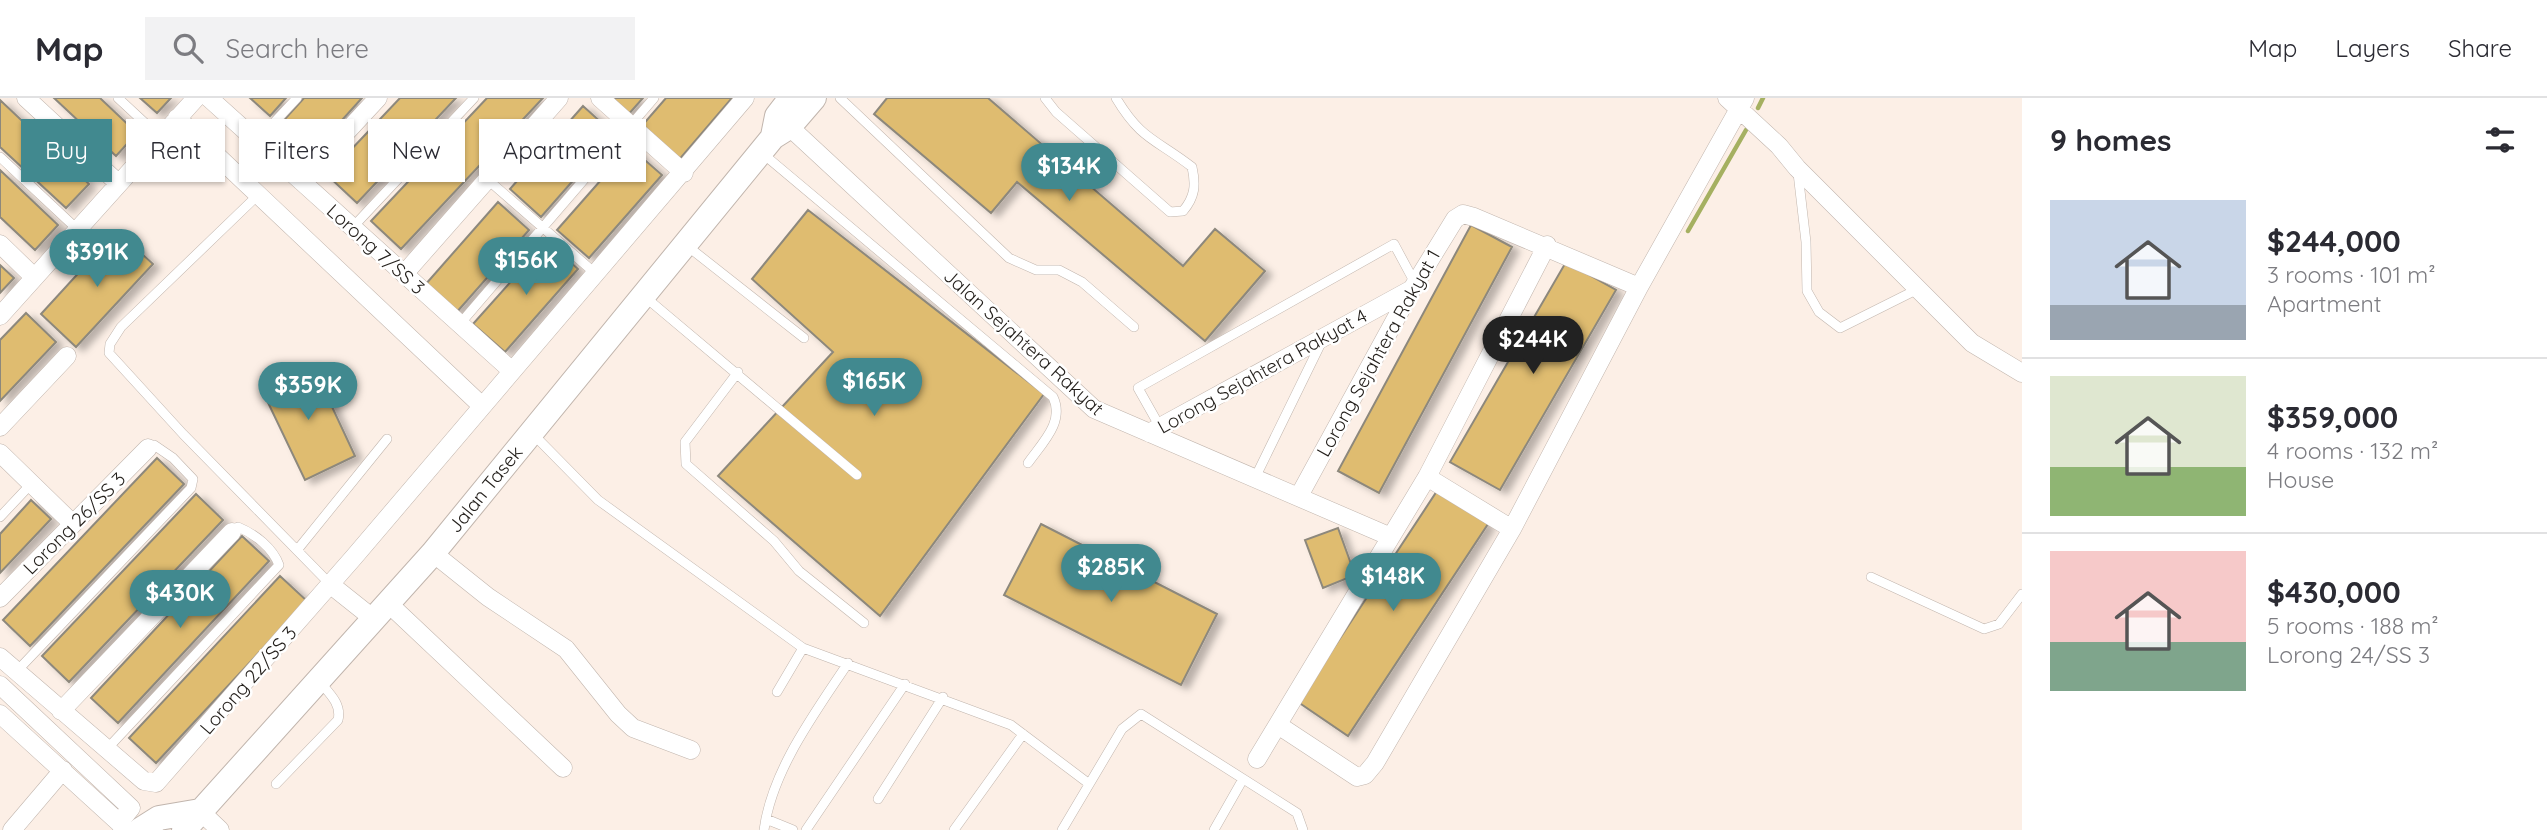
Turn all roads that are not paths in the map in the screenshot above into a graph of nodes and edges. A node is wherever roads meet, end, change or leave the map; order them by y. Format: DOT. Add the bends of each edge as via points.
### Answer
graph roads {
  1 [pos="26,98"];
  2 [pos="118,98"];
  3 [pos="207,98"];
  4 [pos="297,98"];
  5 [pos="378,98"];
  6 [pos="474,98"];
  7 [pos="559,98"];
  8 [pos="600,98"];
  9 [pos="654,98"];
  10 [pos="745,98"];
  11 [pos="814,98"];
  12 [pos="840,98"];
  13 [pos="1045,98"];
  14 [pos="1116,98"];
  15 [pos="1737,101"];
  16 [pos="177,118"];
  17 [pos="141,119"];
  18 [pos="277,119"];
  19 [pos="540,119"];
  20 [pos="624,119"];
  21 [pos="636,119"];
  22 [pos="354,124"];
  23 [pos="239,126"];
  24 [pos="778,126"];
  25 [pos="646,139"];
  26 [pos="0,157"];
  27 [pos="1797,168"];
  28 [pos="684,173"];
  29 [pos="126,174"];
  30 [pos="302,182"];
  31 [pos="484,182"];
  32 [pos="490,182"];
  33 [pos="582,182"];
  34 [pos="118,183"];
  35 [pos="258,195"];
  36 [pos="543,227"];
  37 [pos="352,228"];
  38 [pos="77,229"];
  39 [pos="0,244"];
  40 [pos="684,244"];
  41 [pos="1548,245"];
  42 [pos="404,274"];
  43 [pos="596,274"];
  44 [pos="34,277"];
  45 [pos="1413,286"];
  46 [pos="1639,287"];
  47 [pos="1918,289"];
  48 [pos="643,295"];
  49 [pos="0,316"];
  50 [pos="459,325"];
  51 [pos="1134,327"];
  52 [pos="1324,337"];
  53 [pos="804,338"];
  54 [pos="67,356"];
  55 [pos="512,371"];
  56 [pos="738,372"];
  57 [pos="2022,373"];
  58 [pos="482,406"];
  59 [pos="0,427"];
  60 [pos="1154,430"];
  61 [pos="531,433"];
  62 [pos="387,439"];
  63 [pos="148,449"];
  64 [pos="0,453"];
  65 [pos="1028,463"];
  66 [pos="857,475"];
  67 [pos="1427,477"];
  68 [pos="1255,478"];
  69 [pos="32,484"];
  70 [pos="1299,496"];
  71 [pos="0,517"];
  72 [pos="73,524"];
  73 [pos="1512,529"];
  74 [pos="232,532"];
  75 [pos="1391,537"];
  76 [pos="298,549"];
  77 [pos="433,553"];
  78 [pos="1871,577"];
  79 [pos="331,585"];
  80 [pos="2022,594"];
  81 [pos="0,598"];
  82 [pos="382,612"];
  83 [pos="864,623"];
  84 [pos="803,648"];
  85 [pos="0,657"];
  86 [pos="848,663"];
  87 [pos="16,672"];
  88 [pos="319,681"];
  89 [pos="905,684"];
  90 [pos="0,685"];
  91 [pos="777,692"];
  92 [pos="943,697"];
  93 [pos="61,711"];
  94 [pos="0,713"];
  95 [pos="1278,725"];
  96 [pos="1023,734"];
  97 [pos="106,750"];
  98 [pos="691,750"];
  99 [pos="1257,759"];
  100 [pos="563,768"];
  101 [pos="63,770"];
  102 [pos="1243,779"];
  103 [pos="1088,783"];
  104 [pos="276,784"];
  105 [pos="877,799"];
  106 [pos="200,811"];
  107 [pos="765,819"];
  108 [pos="129,823"];
  109 [pos="12,830"];
  110 [pos="184,830"];
  111 [pos="220,830"];
  112 [pos="764,830"];
  113 [pos="793,830"];
  114 [pos="806,830"];
  115 [pos="954,830"];
  116 [pos="1062,830"];
  117 [pos="1214,830"];
  118 [pos="1303,830"];
  1 -- 34 [label="street"];
  2 -- 17 [label="lane"];
  3 -- 16 [label="street"];
  3 -- 23 [label="street, Lorong 7/SS 3"];
  4 -- 18 [label="lane"];
  5 -- 22 [label="street"];
  6 -- 37 [label="lane"];
  7 -- 19 [label="street"];
  8 -- 20 [label="street"];
  9 -- 21 [label="lane"];
  10 -- 28 [label="street, Lorong 22/SS 3"];
  11 -- 24 [label="main road, Jalan Tasek"];
  12 -- 51 [label="lane" via="1009,258 1036,270 1059,270 1082,282"];
  13 -- 14 [label="lane" via="1170,212 1183,211 1193,199 1196,181 1192,167 1144,136"];
  15 -- 27 [label="street"];
  15 -- 46 [label="street"];
  16 -- 35 [label="street"];
  24 -- 40 [label="main road, Jalan Tasek"];
  24 -- 60 [label="street, Jalan Sejahtera Rakyat" via="1094,410"];
  24 -- 65 [label="lane" via="1054,397 1059,408 1054,427"];
  25 -- 28 [label="street"];
  26 -- 38 [label="lane"];
  27 -- 47 [label="street"];
  27 -- 47 [label="lane" via="1807,291 1819,312 1840,328"];
  28 -- 43 [label="street, Lorong 22/SS 3"];
  29 -- 34 [label="street"];
  30 -- 37 [label="street, Lorong 7/SS 3"];
  31 -- 42 [label="street"];
  32 -- 36 [label="lane"];
  33 -- 36 [label="lane"];
  34 -- 38 [label="street"];
  35 -- 58 [label="street"];
  35 -- 76 [label="lane" via="121,327 109,353"];
  36 -- 43 [label="lane"];
  36 -- 50 [label="lane"];
  37 -- 42 [label="street, Lorong 7/SS 3"];
  38 -- 44 [label="street"];
  39 -- 44 [label="street"];
  40 -- 48 [label="main road, Jalan Tasek"];
  40 -- 53 [label="lane"];
  41 -- 45 [label="street, Lorong Sejahtera Rakyat 1" via="1463,214 1449,225"];
  41 -- 46 [label="street"];
  41 -- 67 [label="street"];
  42 -- 50 [label="street, Lorong 7/SS 3"];
  43 -- 55 [label="street, Lorong 22/SS 3"];
  44 -- 49 [label="street"];
  45 -- 52 [label="street, Lorong Sejahtera Rakyat 4"];
  45 -- 60 [label="lane" via="1394,244 1138,388"];
  45 -- 70 [label="street, Lorong Sejahtera Rakyat 1"];
  46 -- 73 [label="street"];
  47 -- 57 [label="street" via="1972,343"];
  48 -- 56 [label="lane"];
  48 -- 61 [label="main road, Jalan Tasek"];
  50 -- 55 [label="street, Lorong 7/SS 3"];
  52 -- 60 [label="street, Lorong Sejahtera Rakyat 4"];
  52 -- 68 [label="lane"];
  54 -- 59 [label="street"];
  55 -- 58 [label="street, Lorong 22/SS 3"];
  56 -- 66 [label="lane"];
  56 -- 83 [label="lane" via="685,442 686,464 774,541 799,571"];
  58 -- 79 [label="street, Lorong 22/SS 3"];
  60 -- 68 [label="street, Jalan Sejahtera Rakyat"];
  61 -- 77 [label="main road, Jalan Tasek"];
  61 -- 84 [label="lane" via="598,500"];
  62 -- 76 [label="lane"];
  63 -- 72 [label="street, Lorong 26/SS 3"];
  63 -- 87 [label="lane" via="153,445 173,458 193,479 191,488"];
  64 -- 69 [label="street"];
  67 -- 73 [label="street"];
  67 -- 75 [label="street"];
  68 -- 70 [label="street, Jalan Sejahtera Rakyat"];
  69 -- 71 [label="lane"];
  69 -- 72 [label="street"];
  70 -- 75 [label="street, Jalan Sejahtera Rakyat"];
  72 -- 81 [label="street, Lorong 26/SS 3"];
  73 -- 95 [label="street" via="1365,775 1357,777"];
  74 -- 93 [label="street"];
  74 -- 97 [label="lane" via="238,527 249,532 276,555 279,565"];
  75 -- 95 [label="street"];
  76 -- 79 [label="lane"];
  77 -- 82 [label="main road, Jalan Tasek"];
  77 -- 98 [label="street" via="566,649 633,728"];
  78 -- 80 [label="lane" via="1984,629 1999,624"];
  79 -- 82 [label="street"];
  79 -- 97 [label="street, Lorong 22/SS 3" via="156,783 148,784"];
  82 -- 88 [label="main road, Jalan Tasek"];
  82 -- 100 [label="street"];
  84 -- 86 [label="lane"];
  84 -- 91 [label="lane"];
  85 -- 87 [label="street"];
  86 -- 89 [label="lane"];
  86 -- 107 [label="lane" via="803,733"];
  87 -- 93 [label="street"];
  88 -- 104 [label="lane" via="335,701 338,720"];
  88 -- 106 [label="main road, Jalan Tasek"];
  89 -- 92 [label="lane"];
  89 -- 114 [label="lane"];
  90 -- 108 [label="street"];
  92 -- 96 [label="lane"];
  92 -- 105 [label="lane"];
  93 -- 97 [label="street"];
  94 -- 101 [label="street"];
  95 -- 99 [label="street"];
  96 -- 103 [label="lane"];
  96 -- 115 [label="lane"];
  101 -- 108 [label="street"];
  101 -- 109 [label="street"];
  102 -- 103 [label="lane" via="1141,714 1122,730"];
  102 -- 117 [label="lane"];
  102 -- 118 [label="lane" via="1297,813"];
  103 -- 116 [label="lane"];
  106 -- 108 [label="main road"];
  106 -- 110 [label="main road, Jalan Tasek"];
  106 -- 111 [label="street"];
  107 -- 112 [label="lane"];
  107 -- 113 [label="lane"];
}
